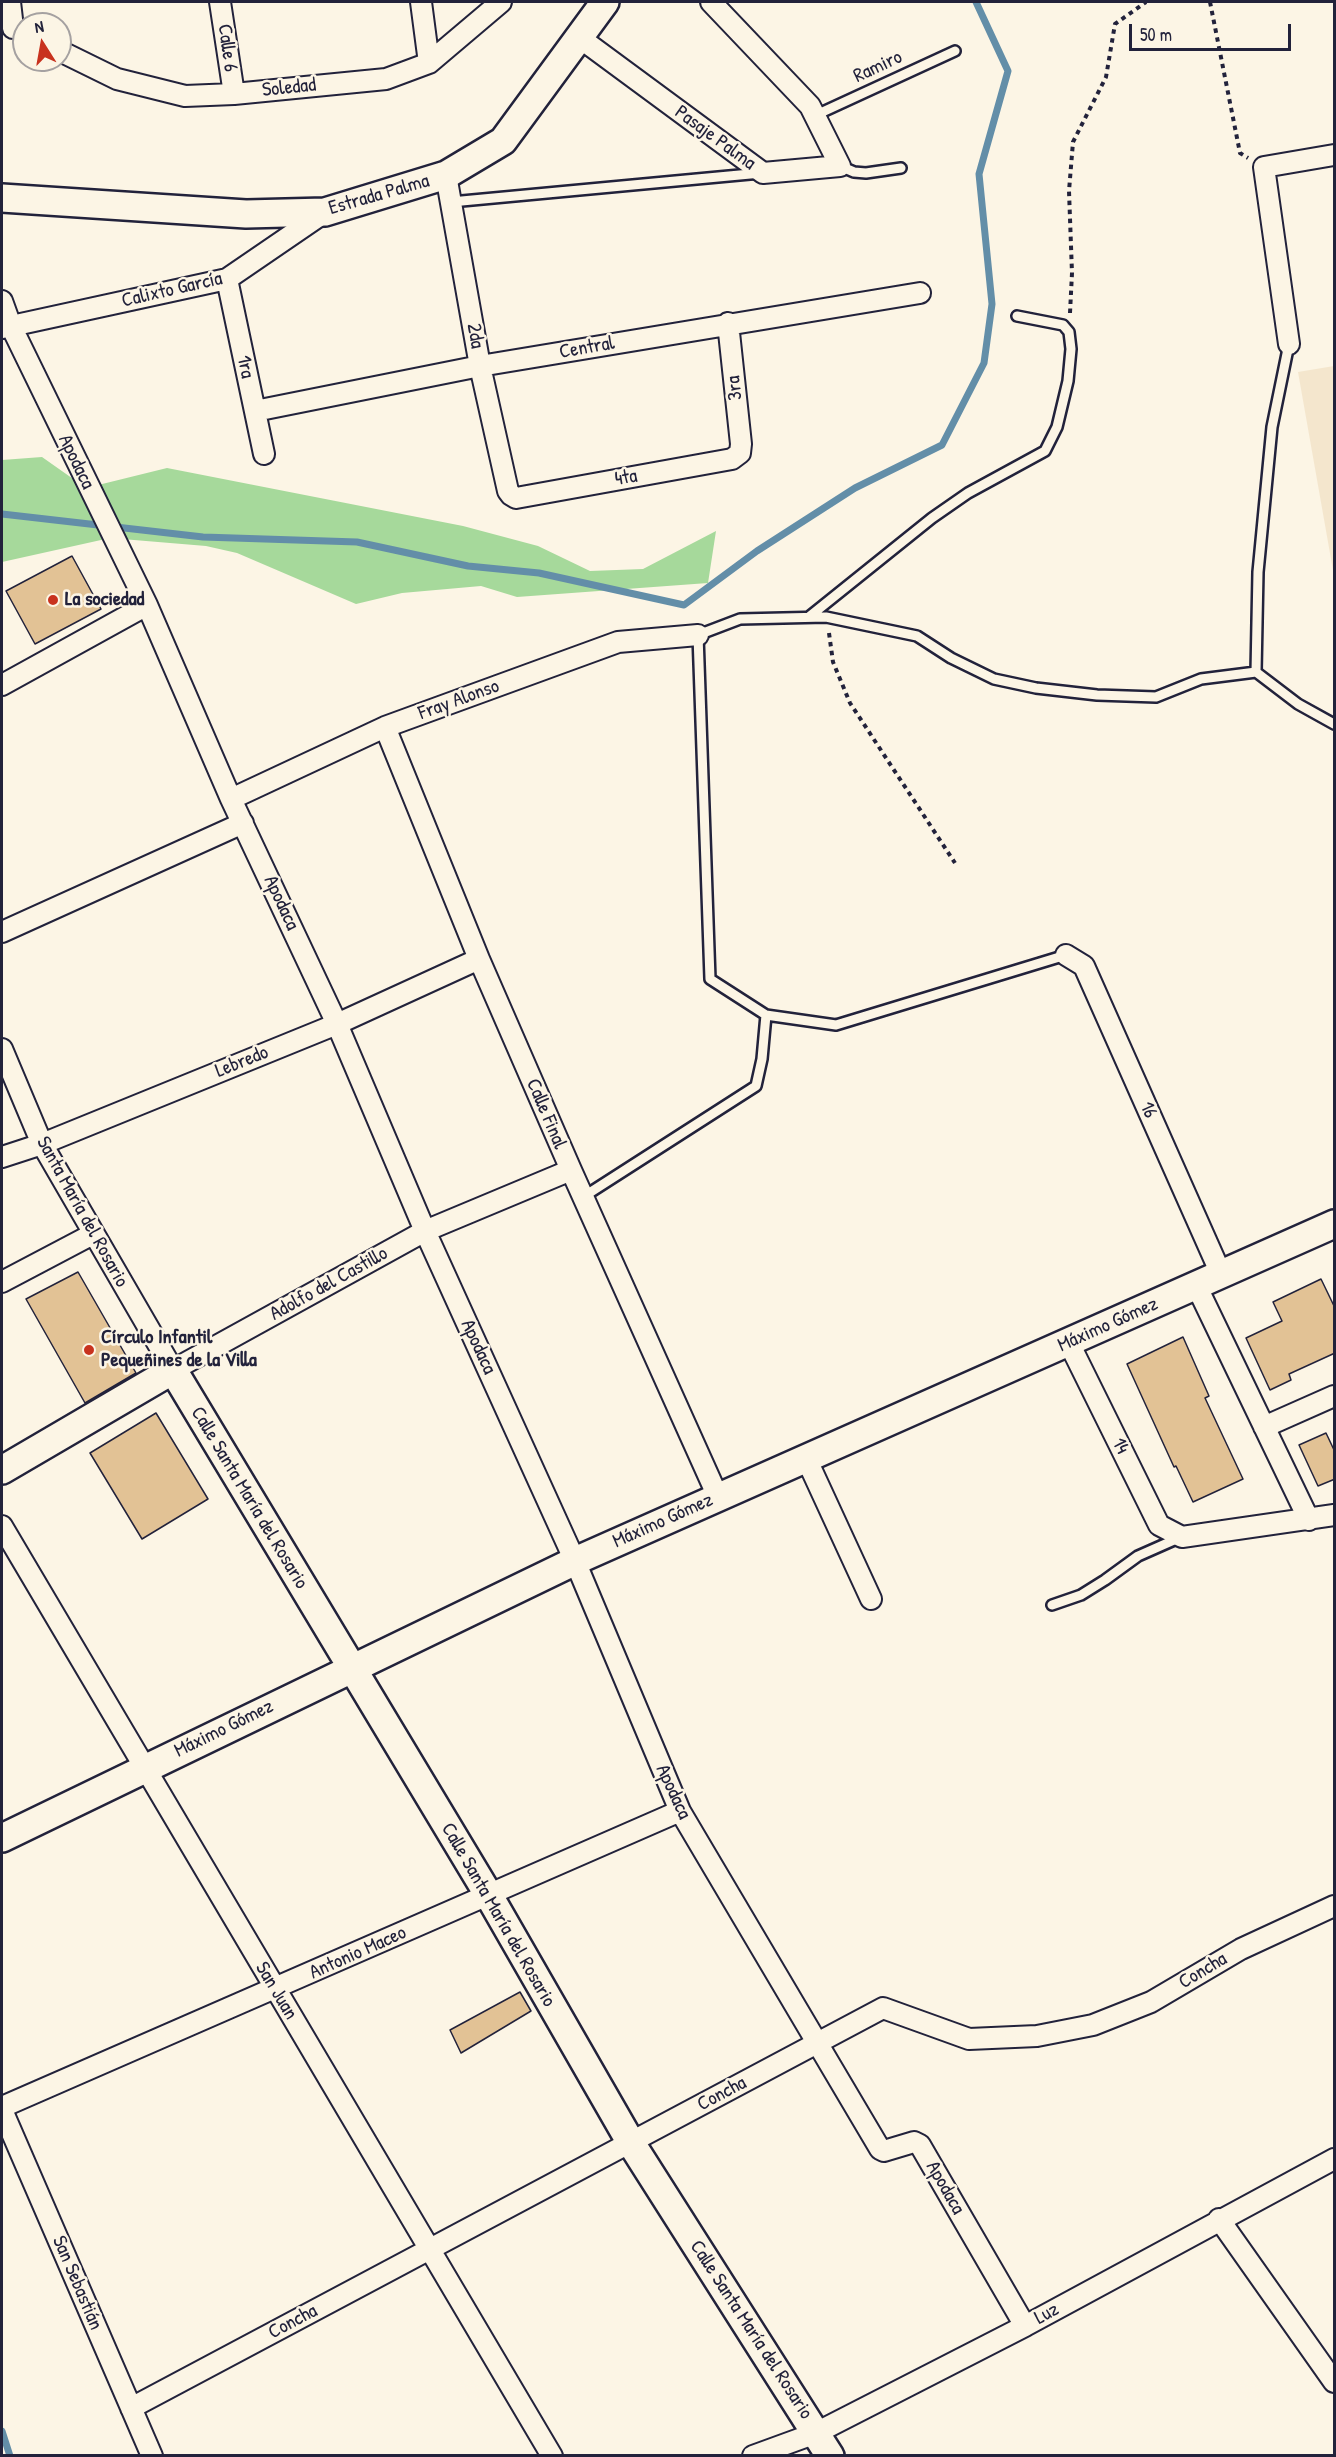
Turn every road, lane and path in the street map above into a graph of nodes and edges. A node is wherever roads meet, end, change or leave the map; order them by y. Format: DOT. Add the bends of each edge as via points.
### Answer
graph roads {
  1 [pos="10,2"];
  2 [pos="220,2"];
  3 [pos="421,2"];
  4 [pos="501,2"];
  5 [pos="604,2"];
  6 [pos="714,2"];
  7 [pos="1146,2"];
  8 [pos="1210,2"];
  9 [pos="12,20"];
  10 [pos="580,38"];
  11 [pos="955,51"];
  12 [pos="72,57"];
  13 [pos="429,63"];
  14 [pos="234,94"];
  15 [pos="816,115"];
  16 [pos="1335,155"];
  17 [pos="840,166"];
  18 [pos="1264,167"];
  19 [pos="901,168"];
  20 [pos="763,173"];
  21 [pos="446,175"];
  22 [pos="2,198"];
  23 [pos="451,202"];
  24 [pos="326,212"];
  25 [pos="227,279"];
  26 [pos="920,293"];
  27 [pos="2,302"];
  28 [pos="1017,316"];
  29 [pos="728,323"];
  30 [pos="6,327"];
  31 [pos="1069,332"];
  32 [pos="1289,344"];
  33 [pos="480,366"];
  34 [pos="255,411"];
  35 [pos="740,453"];
  36 [pos="264,454"];
  37 [pos="511,495"];
  38 [pos="147,605"];
  39 [pos="810,616"];
  40 [pos="826,617"];
  41 [pos="698,634"];
  42 [pos="1256,672"];
  43 [pos="2,685"];
  44 [pos="1335,724"];
  45 [pos="385,727"];
  46 [pos="231,799"];
  47 [pos="243,823"];
  48 [pos="955,863"];
  49 [pos="2,932"];
  50 [pos="1066,955"];
  51 [pos="479,959"];
  52 [pos="766,1015"];
  53 [pos="337,1024"];
  54 [pos="2,1049"];
  55 [pos="42,1144"];
  56 [pos="2,1157"];
  57 [pos="571,1170"];
  58 [pos="583,1197"];
  59 [pos="1335,1224"];
  60 [pos="425,1231"];
  61 [pos="93,1234"];
  62 [pos="1221,1274"];
  63 [pos="2,1282"];
  64 [pos="1196,1285"];
  65 [pos="1069,1342"];
  66 [pos="173,1370"];
  67 [pos="1335,1396"];
  68 [pos="1264,1427"];
  69 [pos="806,1458"];
  70 [pos="2,1470"];
  71 [pos="718,1497"];
  72 [pos="1335,1515"];
  73 [pos="1309,1520"];
  74 [pos="2,1526"];
  75 [pos="1182,1537"];
  76 [pos="575,1561"];
  77 [pos="871,1599"];
  78 [pos="1052,1605"];
  79 [pos="351,1668"];
  80 [pos="144,1768"];
  81 [pos="680,1811"];
  82 [pos="2,1838"];
  83 [pos="488,1894"];
  84 [pos="1335,1906"];
  85 [pos="275,1989"];
  86 [pos="817,2043"];
  87 [pos="2,2109"];
  88 [pos="631,2143"];
  89 [pos="1335,2158"];
  90 [pos="1219,2219"];
  91 [pos="429,2249"];
  92 [pos="1025,2326"];
  93 [pos="1335,2382"];
  94 [pos="131,2408"];
  95 [pos="816,2433"];
  96 [pos="152,2456"];
  97 [pos="552,2456"];
  98 [pos="753,2456"];
  99 [pos="830,2456"];
  1 -- 9 [label="street"];
  2 -- 14 [label="street, Calle 6"];
  3 -- 13 [label="street"];
  4 -- 13 [label="street, Soledad"];
  5 -- 10 [label="street, Estrada Palma"];
  6 -- 15 [label="street"];
  7 -- 31 [label="path" via="1115,24 1106,76 1073,142"];
  8 -- 18 [label="path" via="1240,153"];
  10 -- 20 [label="street, Pasaje Palma"];
  10 -- 21 [label="street, Estrada Palma" via="503,141"];
  11 -- 15 [label="lane, Ramiro"];
  12 -- 14 [label="street, Soledad" via="117,79 185,96"];
  13 -- 14 [label="street, Soledad" via="386,79"];
  15 -- 17 [label="street"];
  16 -- 18 [label="street"];
  17 -- 19 [label="lane" via="866,173"];
  17 -- 20 [label="street, Pasaje Palma"];
  18 -- 32 [label="street"];
  20 -- 23 [label="lane"];
  21 -- 23 [label="street, 2da"];
  21 -- 24 [label="street, Estrada Palma"];
  22 -- 24 [label="street, Estrada Palma" via="246,214"];
  23 -- 33 [label="street, 2da"];
  24 -- 25 [label="street, Calixto García"];
  25 -- 30 [label="street, Calixto García"];
  25 -- 34 [label="street, 1ra"];
  26 -- 29 [label="street, Central"];
  27 -- 30 [label="street, Apodaca"];
  28 -- 31 [label="lane" via="1063,325"];
  29 -- 33 [label="street, Central"];
  29 -- 35 [label="street, 3ra"];
  30 -- 38 [label="street, Apodaca"];
  31 -- 39 [label="lane" via="1068,381 1058,427 1045,451 968,493 932,518"];
  32 -- 42 [label="lane" via="1269,449 1258,572"];
  33 -- 34 [label="street, Central"];
  33 -- 37 [label="street, 2da"];
  34 -- 36 [label="street, 1ra"];
  35 -- 37 [label="street, 4ta" via="732,459 516,498"];
  38 -- 43 [label="street"];
  38 -- 46 [label="street, Apodaca"];
  39 -- 40 [label="lane"];
  39 -- 41 [label="lane" via="740,619"];
  40 -- 42 [label="lane" via="917,636 994,679 1036,688 1156,697 1201,680"];
  40 -- 48 [label="path" via="833,662 850,703"];
  41 -- 45 [label="street, Fray Alonso" via="618,642"];
  41 -- 52 [label="lane" via="710,979"];
  42 -- 44 [label="lane" via="1298,704"];
  45 -- 46 [label="street, Fray Alonso"];
  45 -- 51 [label="street, Calle Final"];
  46 -- 47 [label="street, Apodaca"];
  47 -- 49 [label="street"];
  47 -- 53 [label="street, Apodaca"];
  50 -- 52 [label="lane" via="836,1025"];
  50 -- 62 [label="street, 16" via="1084,966"];
  51 -- 53 [label="street, Lebredo"];
  51 -- 57 [label="street, Calle Final"];
  52 -- 58 [label="lane" via="756,1086"];
  53 -- 55 [label="street, Lebredo"];
  53 -- 60 [label="street, Apodaca"];
  54 -- 55 [label="street, Santa María del Rosario"];
  55 -- 56 [label="street, Lebredo"];
  55 -- 61 [label="street, Santa María del Rosario"];
  57 -- 58 [label="street, Calle Final"];
  57 -- 60 [label="street, Adolfo del Castillo"];
  58 -- 71 [label="street, Calle Final"];
  59 -- 62 [label="street, Máximo Gómez"];
  60 -- 66 [label="street, Adolfo del Castillo"];
  60 -- 76 [label="street, Apodaca"];
  61 -- 63 [label="street"];
  61 -- 66 [label="street, Santa María del Rosario"];
  62 -- 64 [label="street, Máximo Gómez"];
  64 -- 65 [label="street, Máximo Gómez"];
  64 -- 68 [label="street"];
  65 -- 69 [label="street, Máximo Gómez"];
  65 -- 75 [label="street, 14" via="1159,1525"];
  66 -- 70 [label="street, Adolfo del Castillo"];
  66 -- 79 [label="street, Calle Santa María del Rosario"];
  67 -- 68 [label="street"];
  68 -- 73 [label="street"];
  69 -- 71 [label="street, Máximo Gómez"];
  69 -- 77 [label="street"];
  71 -- 76 [label="street, Máximo Gómez"];
  72 -- 73 [label="street"];
  73 -- 75 [label="street"];
  74 -- 80 [label="street, San Juan"];
  75 -- 78 [label="lane" via="1138,1556 1081,1595"];
  76 -- 79 [label="street, Máximo Gómez"];
  76 -- 81 [label="street, Apodaca"];
  79 -- 80 [label="street, Máximo Gómez"];
  79 -- 83 [label="street, Calle Santa María del Rosario"];
  80 -- 82 [label="street, Máximo Gómez"];
  80 -- 85 [label="street, San Juan"];
  81 -- 83 [label="street, Antonio Maceo"];
  81 -- 86 [label="street, Apodaca"];
  83 -- 85 [label="street, Antonio Maceo"];
  83 -- 88 [label="street, Calle Santa María del Rosario"];
  84 -- 86 [label="street, Concha" via="1241,1948 1151,2002 1093,2025 1037,2036 969,2039 885,2008"];
  85 -- 87 [label="street, Antonio Maceo"];
  85 -- 91 [label="street, San Juan"];
  86 -- 88 [label="street, Concha"];
  86 -- 92 [label="street, Apodaca" via="880,2149 914,2142 920,2145"];
  87 -- 94 [label="street, San Sebastián"];
  88 -- 91 [label="street, Concha"];
  88 -- 95 [label="street, Calle Santa María del Rosario"];
  89 -- 90 [label="street, Luz"];
  90 -- 92 [label="street, Luz"];
  90 -- 93 [label="street"];
  91 -- 94 [label="street, Concha"];
  91 -- 97 [label="street, San Juan"];
  92 -- 95 [label="street, Luz"];
  94 -- 96 [label="street, San Sebastián"];
  95 -- 98 [label="street, Luz"];
  95 -- 99 [label="street, Calle Santa María del Rosario"];
}
